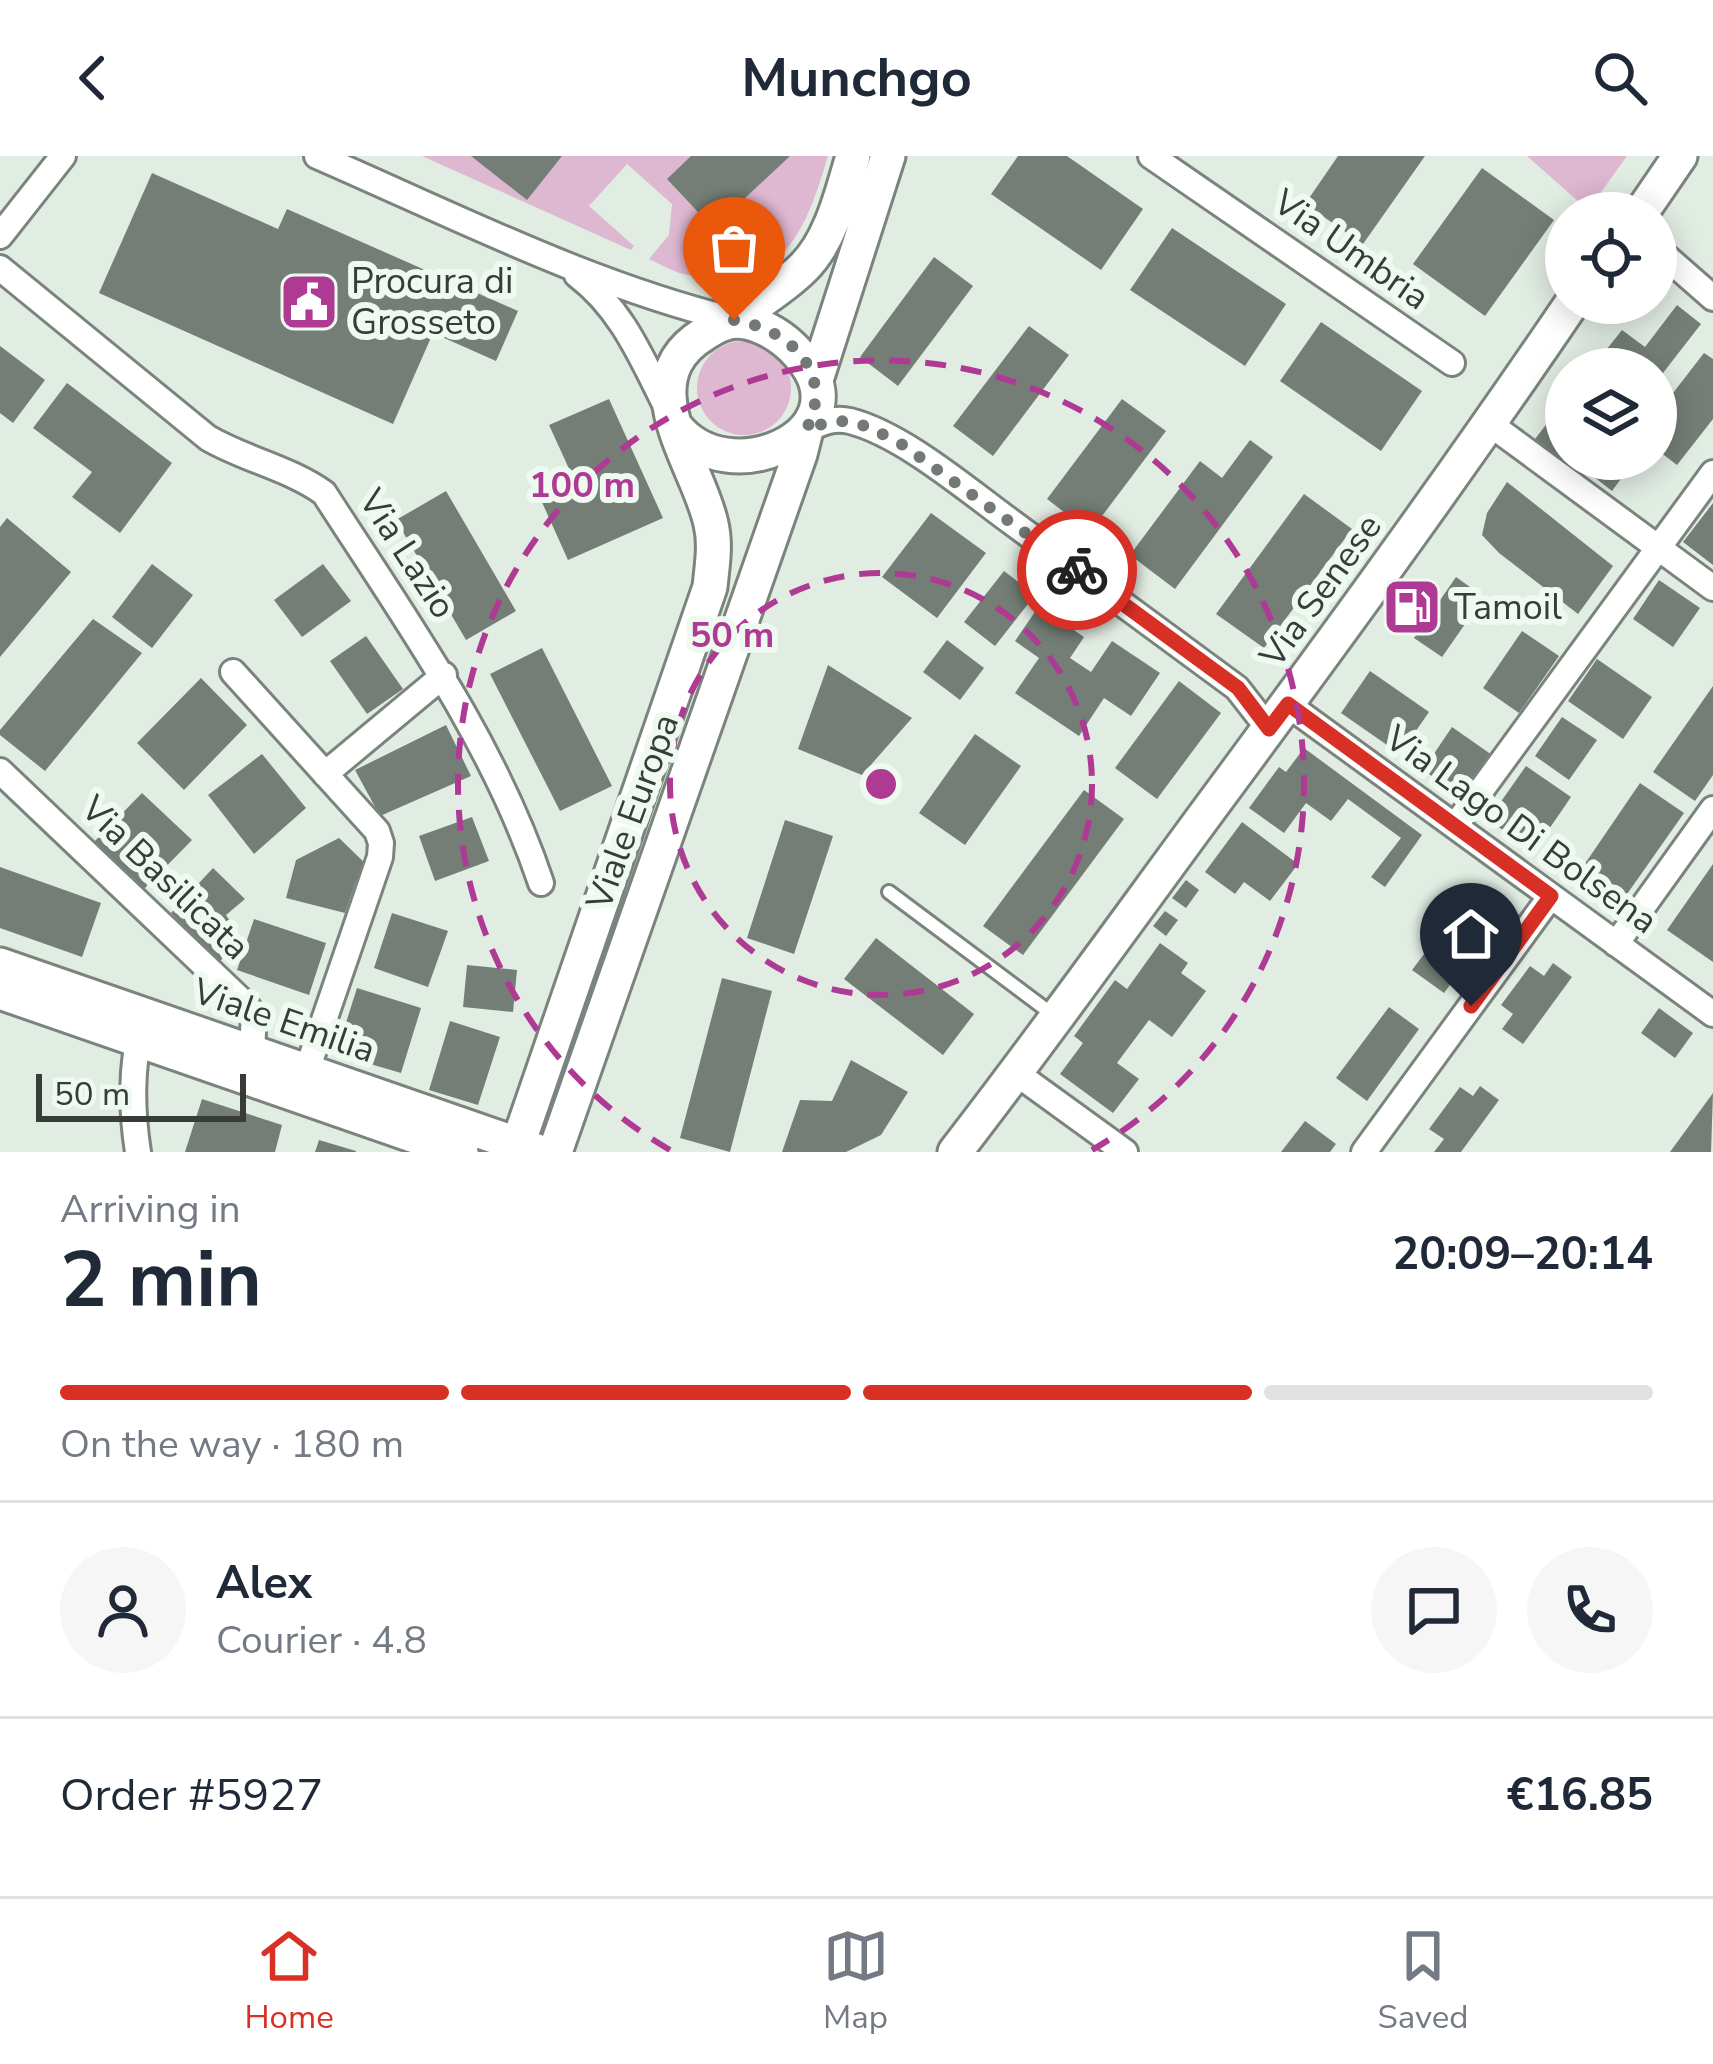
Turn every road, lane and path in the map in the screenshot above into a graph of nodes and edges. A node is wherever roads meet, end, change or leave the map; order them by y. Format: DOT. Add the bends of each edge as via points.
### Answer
graph roads {
  1 [pos="63,156"];
  2 [pos="317,156"];
  3 [pos="854,156"];
  4 [pos="888,156"];
  5 [pos="1151,156"];
  6 [pos="1653,156"];
  7 [pos="1680,156"];
  8 [pos="1632,192"];
  9 [pos="1655,192"];
  10 [pos="0,236"];
  11 [pos="561,262"];
  12 [pos="1677,266"];
  13 [pos="0,268"];
  14 [pos="1713,298"];
  15 [pos="734,320"];
  16 [pos="1557,324"];
  17 [pos="1452,363"];
  18 [pos="816,380"];
  19 [pos="673,420"];
  20 [pos="1490,424"];
  21 [pos="806,430"];
  22 [pos="1713,473"];
  23 [pos="1660,548"];
  24 [pos="1713,588"];
  25 [pos="233,672"];
  26 [pos="444,675"];
  27 [pos="1278,716"];
  28 [pos="0,770"];
  29 [pos="326,774"];
  30 [pos="1713,809"];
  31 [pos="1455,826"];
  32 [pos="541,883"];
  33 [pos="889,892"];
  34 [pos="1551,896"];
  35 [pos="603,905"];
  36 [pos="638,917"];
  37 [pos="1616,944"];
  38 [pos="0,965"];
  39 [pos="0,992"];
  40 [pos="1713,1014"];
  41 [pos="1057,1018"];
  42 [pos="142,1027"];
  43 [pos="252,1050"];
  44 [pos="307,1070"];
  45 [pos="1016,1073"];
  46 [pos="525,1149"];
  47 [pos="138,1152"];
  48 [pos="461,1152"];
  49 [pos="555,1152"];
  50 [pos="955,1152"];
  51 [pos="1125,1152"];
  52 [pos="1364,1152"];
  1 -- 10 [label="street"];
  2 -- 11 [label="street"];
  3 -- 15 [label="street" via="816,252"];
  4 -- 18 [label="street, Viale Europa"];
  5 -- 17 [label="street, Via Umbria"];
  6 -- 8 [label="street"];
  7 -- 9 [label="street"];
  11 -- 15 [label="street"];
  11 -- 19 [label="street" via="614,310"];
  12 -- 14 [label="street"];
  13 -- 26 [label="street, Via Lazio" via="208,438 324,493"];
  15 -- 18 [label="street" via="785,341"];
  15 -- 19 [label="street" via="695,339 681,356 671,377"];
  16 -- 20 [label="street, Via Senese"];
  18 -- 21 [label="street, Viale Europa" via="817,407"];
  19 -- 21 [label="street" via="687,441 728,456 779,448"];
  19 -- 35 [label="street, Viale Europa" via="711,521 710,587"];
  20 -- 23 [label="street"];
  20 -- 27 [label="street, Via Senese"];
  21 -- 27 [label="street, Via Lago Di Bolsena" via="839,419 900,443"];
  21 -- 36 [label="street, Viale Europa"];
  22 -- 23 [label="street"];
  23 -- 24 [label="street"];
  23 -- 31 [label="street"];
  25 -- 29 [label="street"];
  26 -- 29 [label="street"];
  26 -- 32 [label="street, Via Lazio"];
  27 -- 31 [label="street, Via Lago Di Bolsena"];
  27 -- 41 [label="street, Via Senese"];
  28 -- 43 [label="street, Via Basilicata" via="245,1004 254,1015"];
  29 -- 44 [label="street" via="381,843"];
  30 -- 37 [label="street"];
  31 -- 34 [label="street, Via Lago Di Bolsena"];
  33 -- 41 [label="lane"];
  34 -- 37 [label="street, Via Lago Di Bolsena"];
  34 -- 52 [label="street"];
  35 -- 36 [label="lane"];
  35 -- 46 [label="street, Viale Europa"];
  36 -- 49 [label="street, Viale Europa"];
  37 -- 40 [label="street, Via Lago Di Bolsena"];
  38 -- 42 [label="street, Viale Emilia"];
  39 -- 42 [label="street, Viale Emilia"];
  41 -- 45 [label="street, Via Senese"];
  42 -- 43 [label="street, Viale Emilia"];
  42 -- 47 [label="street"];
  42 -- 48 [label="street, Viale Emilia"];
  43 -- 44 [label="street, Viale Emilia"];
  44 -- 46 [label="street, Viale Emilia"];
  45 -- 50 [label="street, Via Senese"];
  45 -- 51 [label="street"];
}
